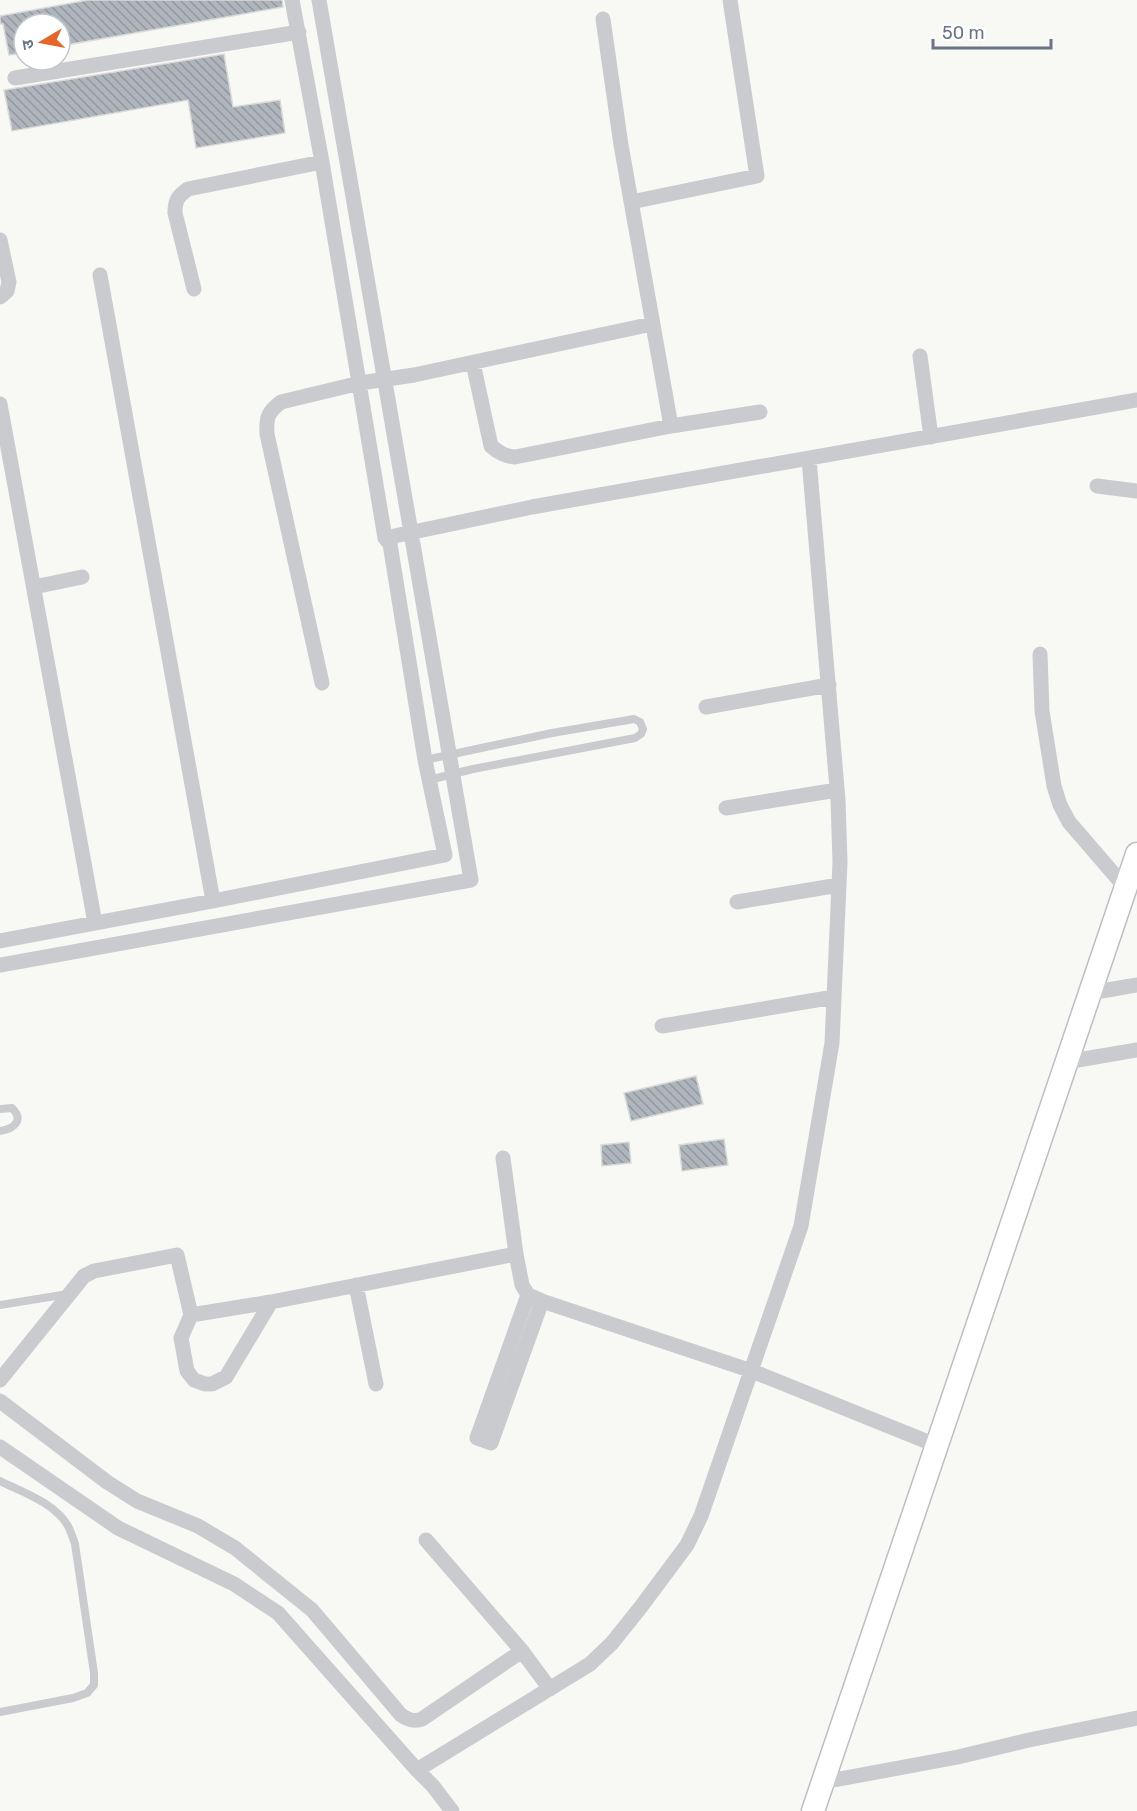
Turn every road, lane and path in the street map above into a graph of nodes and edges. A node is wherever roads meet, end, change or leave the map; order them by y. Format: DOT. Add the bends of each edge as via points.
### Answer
graph roads {
  1 [pos="292,0"];
  2 [pos="319,0"];
  3 [pos="730,0"];
  4 [pos="603,20"];
  5 [pos="299,32"];
  6 [pos="15,78"];
  7 [pos="322,162"];
  8 [pos="631,202"];
  9 [pos="0,240"];
  10 [pos="100,275"];
  11 [pos="194,289"];
  12 [pos="0,297"];
  13 [pos="652,324"];
  14 [pos="920,356"];
  15 [pos="474,363"];
  16 [pos="384,380"];
  17 [pos="360,383"];
  18 [pos="1137,400"];
  19 [pos="0,404"];
  20 [pos="760,412"];
  21 [pos="671,426"];
  22 [pos="931,437"];
  23 [pos="809,459"];
  24 [pos="1097,486"];
  25 [pos="1137,491"];
  26 [pos="411,533"];
  27 [pos="386,538"];
  28 [pos="82,577"];
  29 [pos="34,587"];
  30 [pos="1040,654"];
  31 [pos="322,683"];
  32 [pos="829,685"];
  33 [pos="706,707"];
  34 [pos="449,755"];
  35 [pos="425,760"];
  36 [pos="453,775"];
  37 [pos="429,780"];
  38 [pos="837,790"];
  39 [pos="726,808"];
  40 [pos="1137,854"];
  41 [pos="839,885"];
  42 [pos="1125,887"];
  43 [pos="213,901"];
  44 [pos="737,902"];
  45 [pos="95,923"];
  46 [pos="0,941"];
  47 [pos="0,965"];
  48 [pos="1137,985"];
  49 [pos="1090,993"];
  50 [pos="834,997"];
  51 [pos="662,1026"];
  52 [pos="1137,1050"];
  53 [pos="1066,1062"];
  54 [pos="0,1109"];
  55 [pos="0,1131"];
  56 [pos="503,1158"];
  57 [pos="516,1254"];
  58 [pos="356,1285"];
  59 [pos="69,1293"];
  60 [pos="535,1298"];
  61 [pos="271,1302"];
  62 [pos="0,1305"];
  63 [pos="191,1315"];
  64 [pos="752,1371"];
  65 [pos="0,1380"];
  66 [pos="376,1384"];
  67 [pos="0,1401"];
  68 [pos="938,1446"];
  69 [pos="0,1448"];
  70 [pos="0,1481"];
  71 [pos="426,1540"];
  72 [pos="522,1651"];
  73 [pos="550,1689"];
  74 [pos="0,1712"];
  75 [pos="1137,1718"];
  76 [pos="417,1770"];
  77 [pos="823,1782"];
  78 [pos="452,1811"];
  79 [pos="813,1811"];
  1 -- 5 [label="street"];
  2 -- 16 [label="street"];
  3 -- 8 [label="street" via="757,176"];
  4 -- 8 [label="street"];
  5 -- 6 [label="street"];
  5 -- 7 [label="street"];
  7 -- 11 [label="street" via="188,189 179,195 175,213"];
  7 -- 17 [label="street"];
  8 -- 13 [label="street"];
  9 -- 12 [label="street" via="9,282"];
  10 -- 43 [label="street"];
  13 -- 15 [label="street"];
  13 -- 21 [label="street"];
  14 -- 22 [label="street"];
  15 -- 16 [label="street"];
  15 -- 21 [label="street" via="491,446 505,456"];
  16 -- 17 [label="street"];
  16 -- 26 [label="street"];
  17 -- 27 [label="street"];
  17 -- 31 [label="street" via="281,402 268,414 270,445"];
  18 -- 22 [label="street"];
  19 -- 29 [label="street"];
  20 -- 21 [label="street"];
  22 -- 23 [label="street"];
  23 -- 26 [label="street" via="532,507"];
  23 -- 32 [label="street"];
  24 -- 25 [label="street"];
  26 -- 27 [label="street"];
  26 -- 34 [label="street"];
  27 -- 35 [label="street"];
  28 -- 29 [label="street"];
  29 -- 45 [label="street"];
  30 -- 42 [label="street" via="1042,711 1060,805 1069,822"];
  32 -- 33 [label="street"];
  32 -- 38 [label="street"];
  34 -- 35 [label="lane"];
  34 -- 36 [label="street"];
  34 -- 36 [label="lane" via="634,719 643,729 635,738"];
  35 -- 37 [label="street"];
  36 -- 37 [label="lane"];
  36 -- 47 [label="street" via="471,880"];
  37 -- 43 [label="street" via="445,855"];
  38 -- 39 [label="street"];
  38 -- 41 [label="street"];
  40 -- 42 [label="street"];
  41 -- 44 [label="street"];
  41 -- 50 [label="street"];
  42 -- 49 [label="street"];
  43 -- 45 [label="street"];
  45 -- 46 [label="street"];
  48 -- 49 [label="street"];
  49 -- 53 [label="street"];
  50 -- 51 [label="street"];
  50 -- 64 [label="street" via="832,1043 801,1226"];
  52 -- 53 [label="street"];
  53 -- 68 [label="street"];
  54 -- 55 [label="lane" via="12,1108 18,1119 13,1128"];
  56 -- 57 [label="street"];
  57 -- 58 [label="street"];
  57 -- 60 [label="street" via="522,1285"];
  58 -- 61 [label="street"];
  58 -- 66 [label="street"];
  59 -- 62 [label="lane"];
  59 -- 63 [label="street" via="94,1271 177,1255"];
  59 -- 65 [label="street"];
  60 -- 60 [label="street" via="491,1443 477,1438"];
  60 -- 64 [label="street"];
  61 -- 63 [label="street"];
  61 -- 63 [label="street" via="226,1377 212,1384 194,1380 187,1371 181,1338"];
  64 -- 68 [label="street"];
  64 -- 73 [label="street" via="702,1516 687,1545 612,1643 590,1664"];
  67 -- 72 [label="street" via="136,1501 198,1526 235,1548 312,1610 408,1719 422,1719"];
  68 -- 77 [label="street"];
  69 -- 76 [label="street" via="118,1528 234,1584 278,1613"];
  70 -- 74 [label="lane" via="46,1505 68,1525 75,1544 94,1673 94,1684 87,1693"];
  71 -- 72 [label="street"];
  72 -- 73 [label="street"];
  73 -- 76 [label="street"];
  75 -- 77 [label="street"];
  76 -- 78 [label="street"];
  77 -- 79 [label="street"];
}
